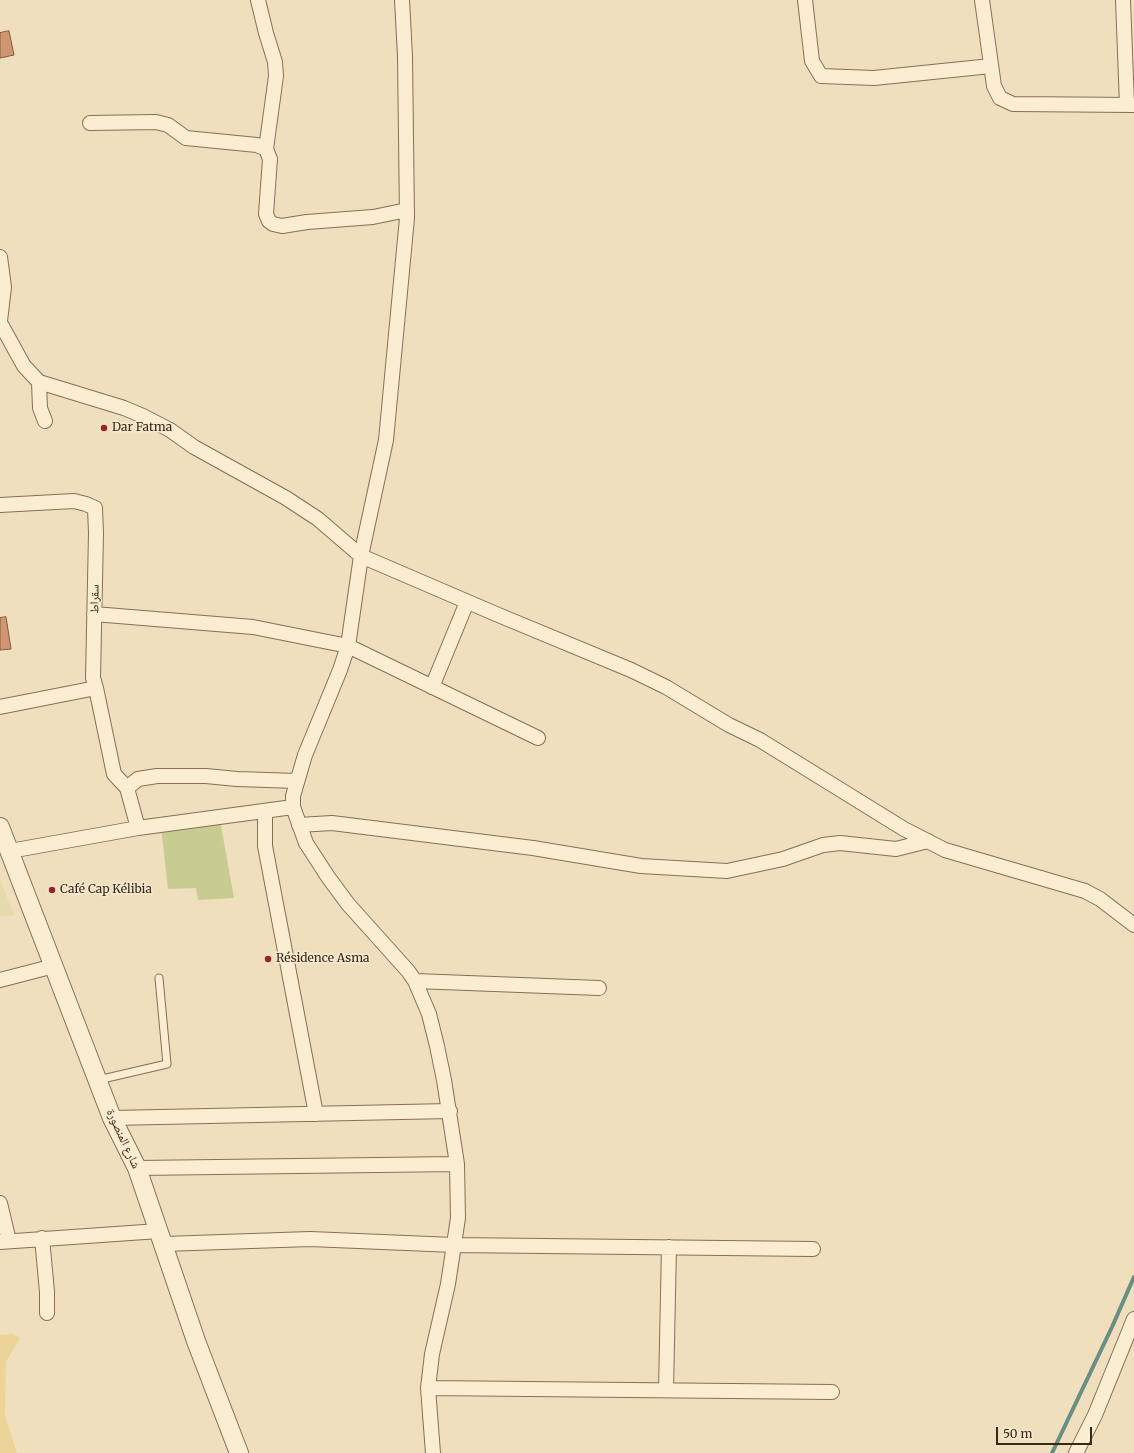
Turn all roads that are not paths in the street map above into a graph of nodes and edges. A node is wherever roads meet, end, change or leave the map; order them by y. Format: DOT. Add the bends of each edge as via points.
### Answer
graph roads {
  1 [pos="258,0"];
  2 [pos="402,0"];
  3 [pos="805,0"];
  4 [pos="982,0"];
  5 [pos="1123,0"];
  6 [pos="991,66"];
  7 [pos="1130,105"];
  8 [pos="90,123"];
  9 [pos="266,149"];
  10 [pos="407,210"];
  11 [pos="0,256"];
  12 [pos="0,321"];
  13 [pos="0,325"];
  14 [pos="39,382"];
  15 [pos="45,421"];
  16 [pos="0,505"];
  17 [pos="361,556"];
  18 [pos="467,602"];
  19 [pos="94,614"];
  20 [pos="348,646"];
  21 [pos="432,687"];
  22 [pos="96,688"];
  23 [pos="0,707"];
  24 [pos="538,738"];
  25 [pos="297,781"];
  26 [pos="126,788"];
  27 [pos="293,807"];
  28 [pos="265,812"];
  29 [pos="299,825"];
  30 [pos="0,827"];
  31 [pos="138,828"];
  32 [pos="928,841"];
  33 [pos="10,851"];
  34 [pos="1134,925"];
  35 [pos="54,966"];
  36 [pos="159,978"];
  37 [pos="0,980"];
  38 [pos="415,981"];
  39 [pos="599,988"];
  40 [pos="98,1080"];
  41 [pos="450,1111"];
  42 [pos="316,1114"];
  43 [pos="112,1118"];
  44 [pos="457,1164"];
  45 [pos="137,1168"];
  46 [pos="0,1203"];
  47 [pos="42,1238"];
  48 [pos="161,1238"];
  49 [pos="4,1241"];
  50 [pos="454,1245"];
  51 [pos="669,1248"];
  52 [pos="813,1249"];
  53 [pos="47,1313"];
  54 [pos="1134,1319"];
  55 [pos="428,1388"];
  56 [pos="666,1390"];
  57 [pos="832,1392"];
  58 [pos="239,1453"];
  59 [pos="433,1453"];
  60 [pos="1076,1453"];
  1 -- 9 [label="street" via="276,62"];
  2 -- 10 [label="street"];
  3 -- 6 [label="street" via="812,62 821,76 874,78"];
  4 -- 6 [label="street"];
  5 -- 7 [label="street"];
  6 -- 7 [label="street" via="994,86 1000,98 1013,104"];
  8 -- 9 [label="street" via="156,122 168,125 186,138 257,145"];
  9 -- 10 [label="street" via="270,159 266,214 273,224 282,226 373,217"];
  10 -- 17 [label="street" via="386,440"];
  11 -- 12 [label="street" via="4,287"];
  13 -- 14 [label="street" via="24,366"];
  14 -- 15 [label="street" via="40,408"];
  14 -- 17 [label="street" via="124,408 170,430 194,447 286,498 318,519"];
  16 -- 19 [label="street, سقراط" via="74,501 95,508"];
  17 -- 18 [label="street"];
  17 -- 20 [label="street"];
  18 -- 21 [label="street"];
  18 -- 32 [label="street" via="666,687"];
  19 -- 20 [label="street" via="253,627"];
  19 -- 22 [label="street, سقراط" via="93,678"];
  20 -- 21 [label="street"];
  20 -- 25 [label="street"];
  21 -- 24 [label="street"];
  22 -- 23 [label="street"];
  22 -- 26 [label="street, سقراط" via="114,774"];
  25 -- 26 [label="street" via="157,776 138,779"];
  25 -- 27 [label="street"];
  26 -- 31 [label="street"];
  27 -- 28 [label="street"];
  27 -- 29 [label="street"];
  28 -- 31 [label="street"];
  28 -- 42 [label="street" via="265,846"];
  29 -- 32 [label="street" via="332,823 533,848 641,866 727,871 783,859 823,845 840,843 896,849"];
  29 -- 38 [label="street" via="306,843 348,904"];
  30 -- 33 [label="street, شارع المنصورة"];
  31 -- 33 [label="street"];
  32 -- 34 [label="street" via="945,850 1084,891 1100,899"];
  33 -- 35 [label="street, شارع المنصورة"];
  35 -- 37 [label="street"];
  35 -- 40 [label="street, شارع المنصورة"];
  36 -- 40 [label="lane" via="167,1064"];
  38 -- 39 [label="street"];
  38 -- 41 [label="street" via="428,1014"];
  40 -- 43 [label="street, شارع المنصورة"];
  41 -- 42 [label="street"];
  41 -- 44 [label="street"];
  42 -- 43 [label="street"];
  43 -- 45 [label="street, شارع المنصورة"];
  44 -- 45 [label="street"];
  44 -- 50 [label="street" via="458,1218"];
  45 -- 48 [label="street, شارع المنصورة"];
  46 -- 49 [label="street"];
  47 -- 48 [label="street"];
  47 -- 49 [label="street"];
  47 -- 53 [label="street"];
  48 -- 50 [label="street" via="310,1239"];
  48 -- 58 [label="street, شارع المنصورة" via="196,1341"];
  50 -- 51 [label="street"];
  50 -- 55 [label="street" via="432,1354"];
  51 -- 52 [label="street"];
  51 -- 56 [label="street"];
  54 -- 60 [label="street"];
  55 -- 56 [label="street"];
  55 -- 59 [label="street"];
  56 -- 57 [label="street"];
}
